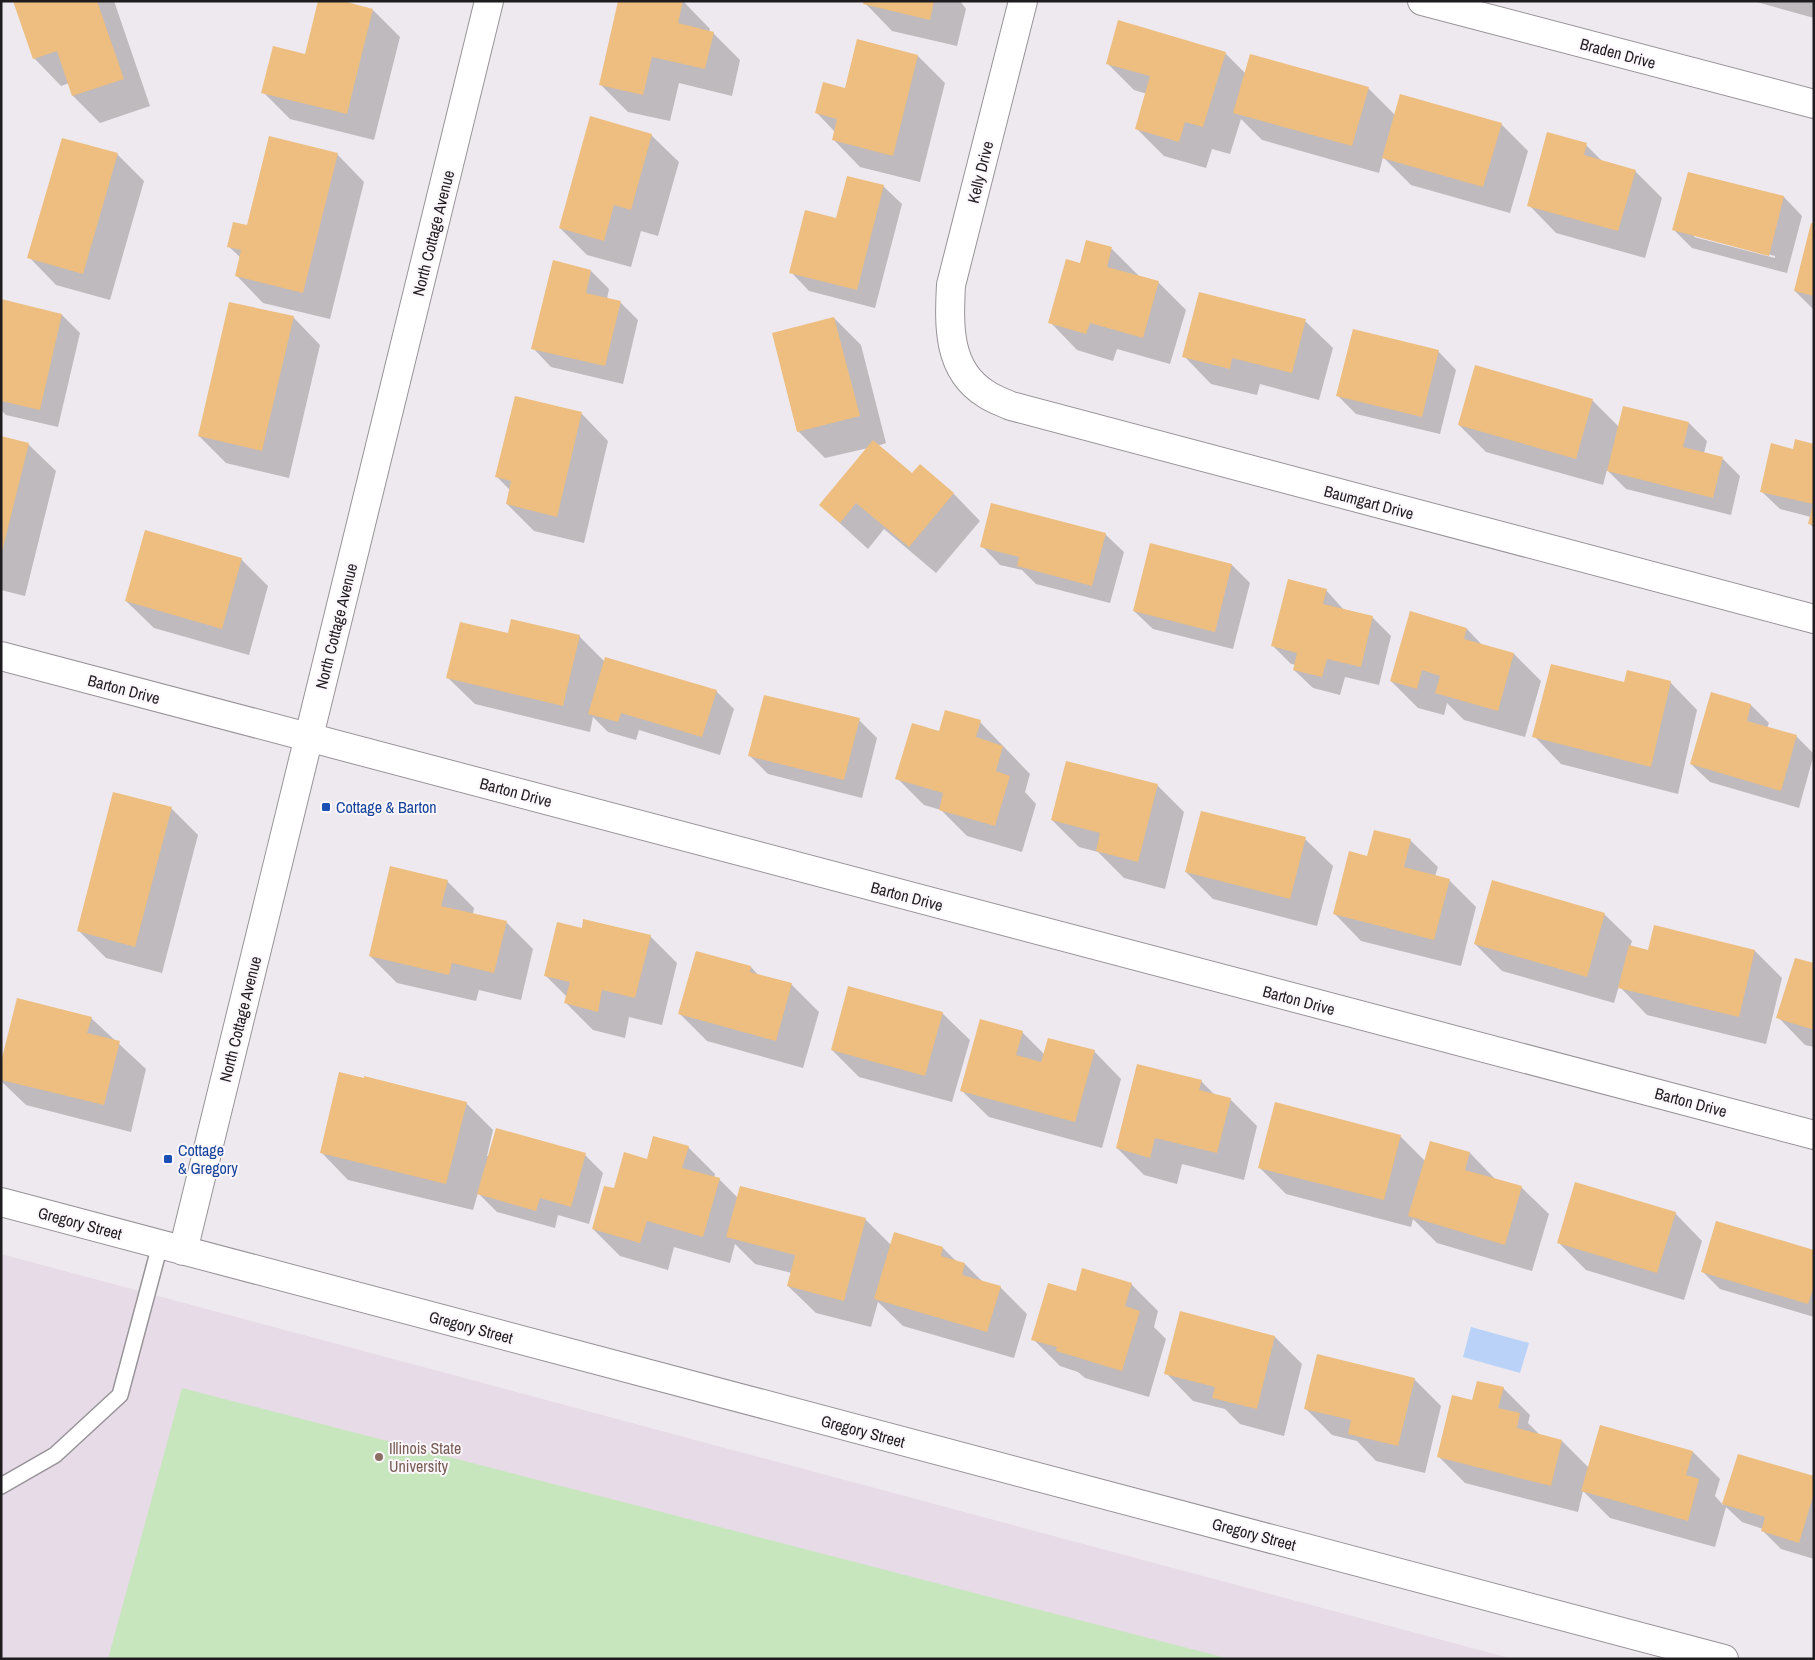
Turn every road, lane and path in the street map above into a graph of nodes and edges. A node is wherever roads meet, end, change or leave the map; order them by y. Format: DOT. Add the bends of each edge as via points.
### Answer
graph roads {
  1 [pos="490,1"];
  2 [pos="1023,1"];
  3 [pos="1422,1"];
  4 [pos="1814,104"];
  5 [pos="951,345"];
  6 [pos="1814,619"];
  7 [pos="1,656"];
  8 [pos="309,737"];
  9 [pos="1814,1135"];
  10 [pos="1,1202"];
  11 [pos="172,1248"];
  12 [pos="1,1486"];
  13 [pos="1724,1659"];
  1 -- 8 [label="street, North Cottage Avenue"];
  2 -- 5 [label="street, Kelly Drive" via="952,285"];
  3 -- 4 [label="street, Braden Drive"];
  5 -- 6 [label="street, Baumgart Drive" via="962,372 985,394 1010,406"];
  7 -- 8 [label="street, Barton Drive"];
  8 -- 9 [label="street, Barton Drive"];
  8 -- 11 [label="street, North Cottage Avenue"];
  10 -- 11 [label="street, Gregory Street"];
  11 -- 12 [label="lane" via="120,1395 55,1455"];
  11 -- 13 [label="street, Gregory Street"];
}
